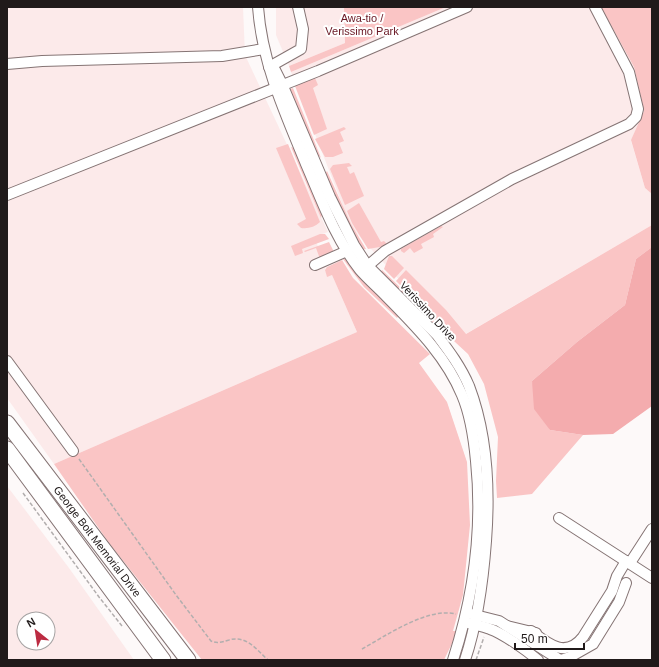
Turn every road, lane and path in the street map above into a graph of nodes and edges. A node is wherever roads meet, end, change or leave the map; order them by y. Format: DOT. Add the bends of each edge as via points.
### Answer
graph roads {
  1 [pos="258,7"];
  2 [pos="298,7"];
  3 [pos="467,7"];
  4 [pos="594,7"];
  5 [pos="264,49"];
  6 [pos="7,64"];
  7 [pos="270,66"];
  8 [pos="278,86"];
  9 [pos="7,195"];
  10 [pos="347,251"];
  11 [pos="315,265"];
  12 [pos="364,268"];
  13 [pos="7,360"];
  14 [pos="7,423"];
  15 [pos="7,449"];
  16 [pos="73,451"];
  17 [pos="23,493"];
  18 [pos="559,518"];
  19 [pos="652,529"];
  20 [pos="631,564"];
  21 [pos="652,578"];
  22 [pos="466,617"];
  23 [pos="476,620"];
  24 [pos="507,626"];
  25 [pos="124,628"];
  26 [pos="362,649"];
  27 [pos="534,657"];
  28 [pos="163,660"];
  29 [pos="188,660"];
  30 [pos="268,660"];
  31 [pos="453,660"];
  32 [pos="465,660"];
  33 [pos="545,660"];
  34 [pos="560,660"];
  1 -- 5 [label="street, Verissimo Drive"];
  2 -- 7 [label="street" via="303,29 301,49"];
  3 -- 8 [label="street"];
  4 -- 12 [label="street" via="629,72 638,109 636,117 629,124 512,179 385,251"];
  5 -- 6 [label="street" via="222,56"];
  5 -- 7 [label="street, Verissimo Drive"];
  7 -- 8 [label="street, Verissimo Drive"];
  8 -- 9 [label="street"];
  8 -- 10 [label="street, Verissimo Drive" via="326,212"];
  8 -- 12 [label="street, Verissimo Drive"];
  10 -- 11 [label="street"];
  10 -- 12 [label="street, Verissimo Drive"];
  12 -- 22 [label="street, Verissimo Drive" via="441,357 466,405 474,442 479,500 475,567"];
  12 -- 23 [label="street, Verissimo Drive" via="446,346 468,386 479,416 488,472 489,504 483,579"];
  13 -- 16 [label="street"];
  14 -- 29 [label="highway, George Bolt Memorial Drive"];
  15 -- 28 [label="highway, George Bolt Memorial Drive"];
  16 -- 30 [label="path" via="211,641 216,644 235,639 246,640"];
  17 -- 25 [label="path"];
  18 -- 20 [label="street"];
  19 -- 20 [label="street"];
  20 -- 21 [label="street"];
  20 -- 24 [label="street" via="617,576 572,640 559,643 543,635"];
  20 -- 34 [label="street" via="619,602 595,641 576,654"];
  22 -- 23 [label="street"];
  22 -- 26 [label="path" via="452,612 434,614 405,624"];
  22 -- 31 [label="street, Verissimo Drive"];
  23 -- 24 [label="street" via="494,619"];
  23 -- 27 [label="street"];
  23 -- 32 [label="street, Verissimo Drive"];
  24 -- 34 [label="street"];
  27 -- 33 [label="street"];
}
